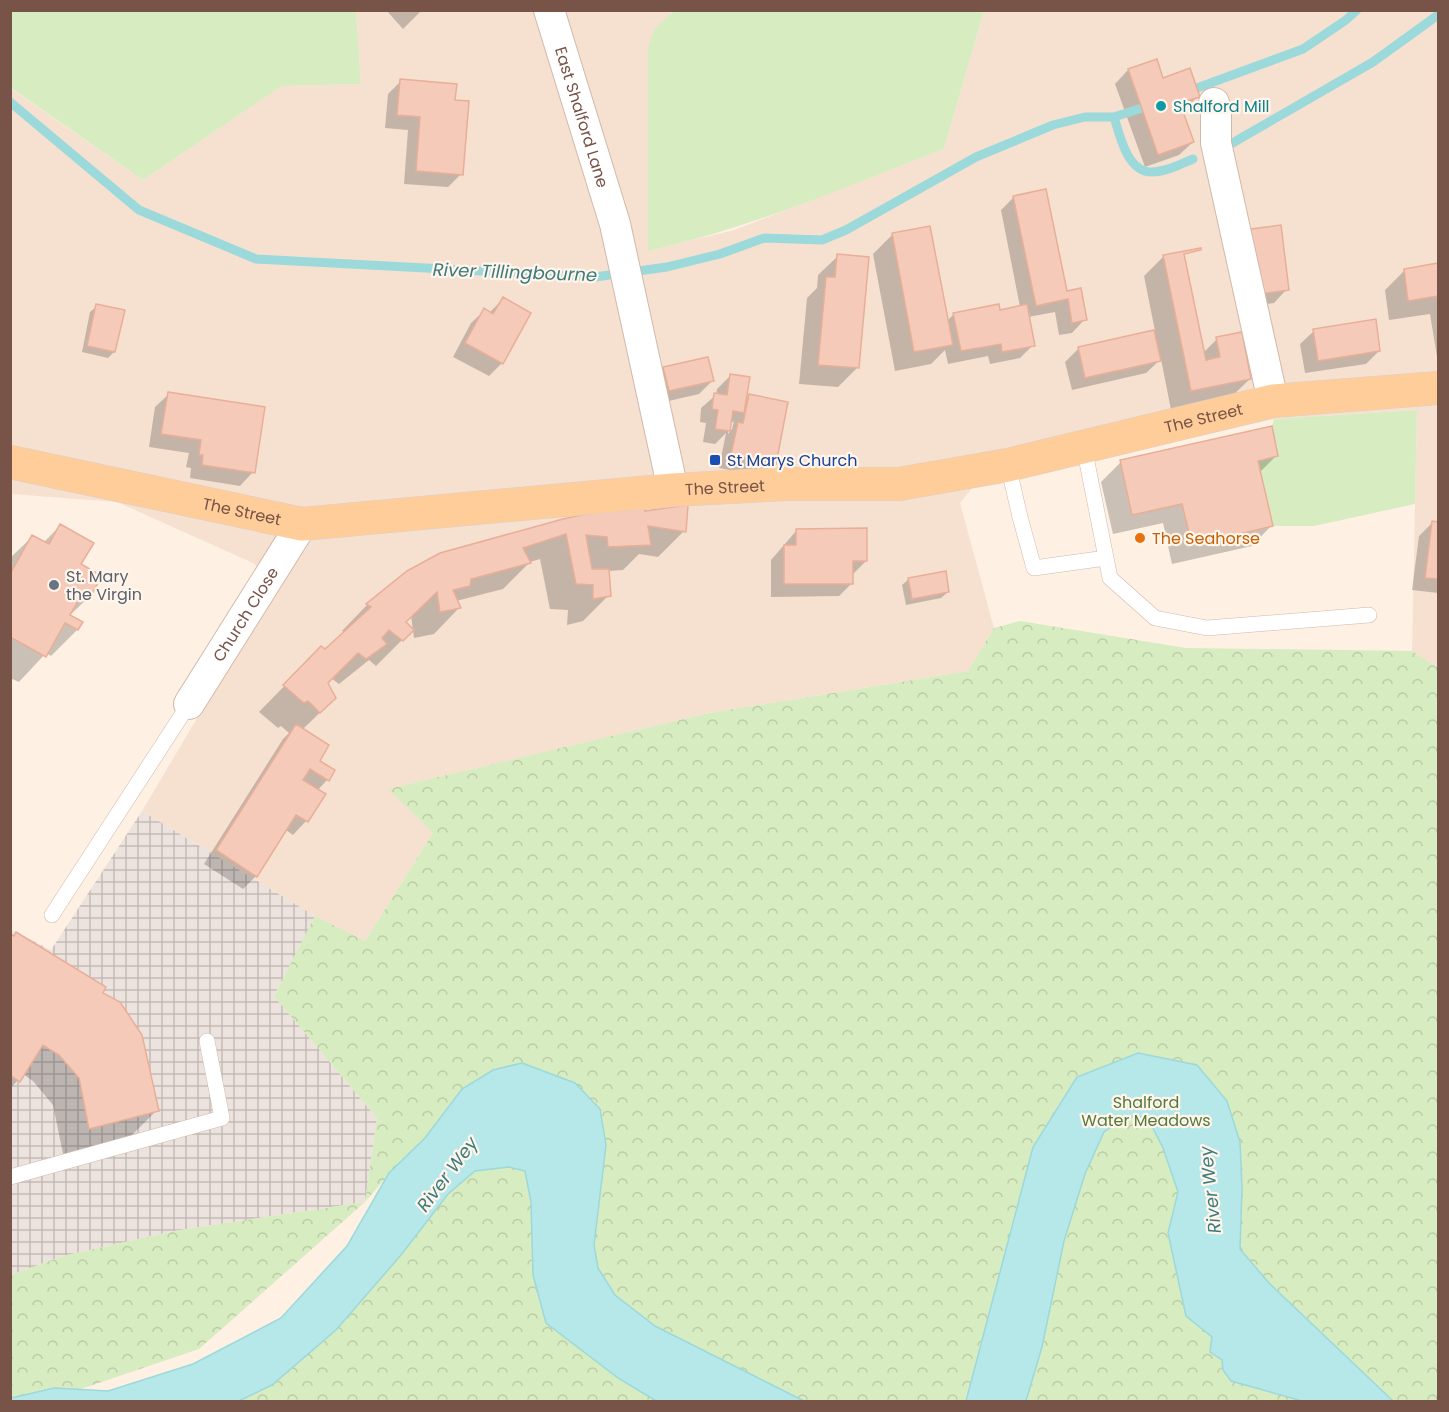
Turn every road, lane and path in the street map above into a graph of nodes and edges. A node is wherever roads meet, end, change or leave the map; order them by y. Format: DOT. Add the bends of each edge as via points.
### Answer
graph roads {
  1 [pos="549,10"];
  2 [pos="1214,103"];
  3 [pos="1438,388"];
  4 [pos="1273,401"];
  5 [pos="1084,447"];
  6 [pos="10,462"];
  7 [pos="1008,465"];
  8 [pos="673,490"];
  9 [pos="302,524"];
  10 [pos="1106,558"];
  11 [pos="1369,615"];
  12 [pos="189,704"];
  13 [pos="52,915"];
  14 [pos="207,1041"];
  15 [pos="10,1177"];
  1 -- 8 [label="street, East Shalford Lane" via="615,224"];
  2 -- 4 [label="street" via="1216,143"];
  3 -- 4 [label="main road, The Street"];
  4 -- 5 [label="main road, The Street"];
  5 -- 7 [label="main road, The Street"];
  5 -- 10 [label="lane"];
  6 -- 9 [label="main road, The Street"];
  7 -- 8 [label="main road, The Street" via="899,484 785,484"];
  7 -- 10 [label="lane" via="1034,568"];
  8 -- 9 [label="main road, The Street"];
  9 -- 12 [label="street, Church Close"];
  10 -- 11 [label="lane" via="1110,578 1155,618 1207,628"];
  12 -- 13 [label="lane"];
  14 -- 15 [label="lane" via="222,1118"];
}
